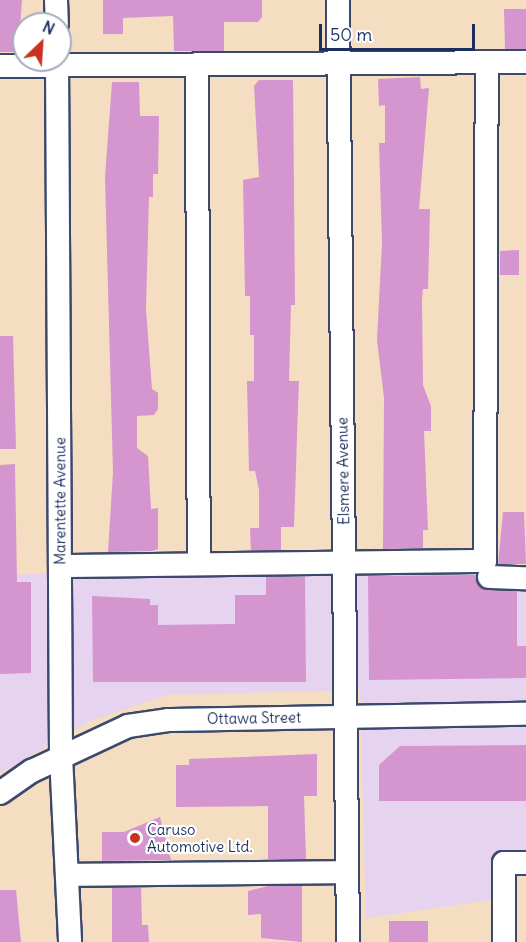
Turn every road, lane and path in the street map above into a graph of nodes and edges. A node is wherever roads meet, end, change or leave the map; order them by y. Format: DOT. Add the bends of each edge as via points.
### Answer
graph roads {
  1 [pos="338,0"];
  2 [pos="526,62"];
  3 [pos="72,63"];
  4 [pos="487,63"];
  5 [pos="197,64"];
  6 [pos="338,64"];
  7 [pos="57,72"];
  8 [pos="344,560"];
  9 [pos="199,562"];
  10 [pos="60,566"];
  11 [pos="489,577"];
  12 [pos="526,578"];
  13 [pos="526,714"];
  14 [pos="346,717"];
  15 [pos="62,756"];
  16 [pos="0,793"];
  17 [pos="526,862"];
  18 [pos="347,872"];
  19 [pos="68,875"];
  20 [pos="70,942"];
  21 [pos="348,942"];
  22 [pos="504,942"];
  1 -- 6 [label="street, Elsmere Avenue"];
  2 -- 4 [label="street"];
  3 -- 5 [label="street"];
  4 -- 6 [label="street"];
  4 -- 8 [label="street" via="485,561"];
  5 -- 6 [label="street"];
  5 -- 9 [label="street"];
  6 -- 8 [label="street, Elsmere Avenue"];
  7 -- 10 [label="street, Marentette Avenue"];
  8 -- 9 [label="street"];
  8 -- 14 [label="street, Elsmere Avenue"];
  9 -- 10 [label="street"];
  10 -- 15 [label="street, Marentette Avenue"];
  11 -- 12 [label="street"];
  13 -- 14 [label="street, Ottawa Street"];
  14 -- 15 [label="street, Ottawa Street" via="168,720 128,726"];
  14 -- 18 [label="street, Elsmere Avenue"];
  15 -- 16 [label="street, Ottawa Street"];
  15 -- 19 [label="street, Marentette Avenue"];
  17 -- 22 [label="street" via="504,863"];
  18 -- 19 [label="street"];
  18 -- 21 [label="street, Elsmere Avenue"];
  19 -- 20 [label="street, Marentette Avenue"];
}
